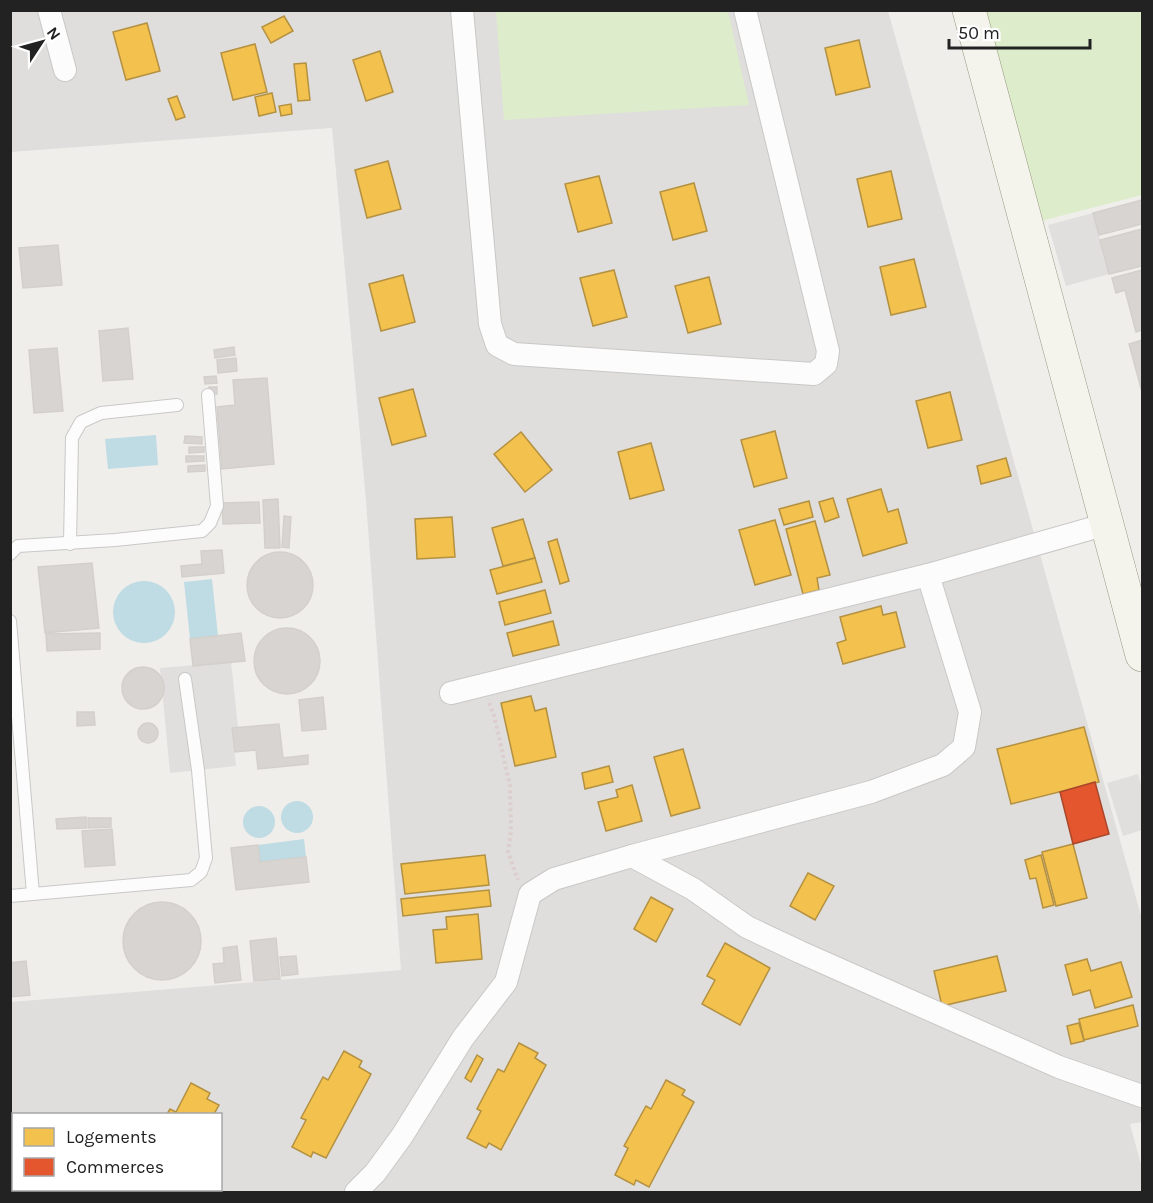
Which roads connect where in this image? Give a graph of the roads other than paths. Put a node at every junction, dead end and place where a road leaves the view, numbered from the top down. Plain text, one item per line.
1 (49, 10) edge
2 (462, 10) edge
3 (745, 10) edge
4 (969, 10) edge
5 (65, 70) dead end
6 (208, 395) dead end
7 (177, 405) dead end
8 (1107, 524) junction
9 (70, 544) junction
10 (10, 554) edge
11 (928, 575) junction
12 (1134, 588) edge
13 (10, 621) edge
14 (1143, 655) edge
15 (185, 679) dead end
16 (451, 693) dead end
17 (632, 856) junction
18 (33, 894) junction
19 (10, 896) edge
20 (1143, 1096) edge
21 (356, 1192) edge

1 - 5 street
2 - 3 street
4 - 8 street
6 - 9 lane
7 - 9 lane
8 - 11 street
8 - 12 street
9 - 10 lane
11 - 16 street
11 - 17 street
12 - 14 street
13 - 18 lane
15 - 18 lane
17 - 20 street
17 - 21 street
18 - 19 lane

